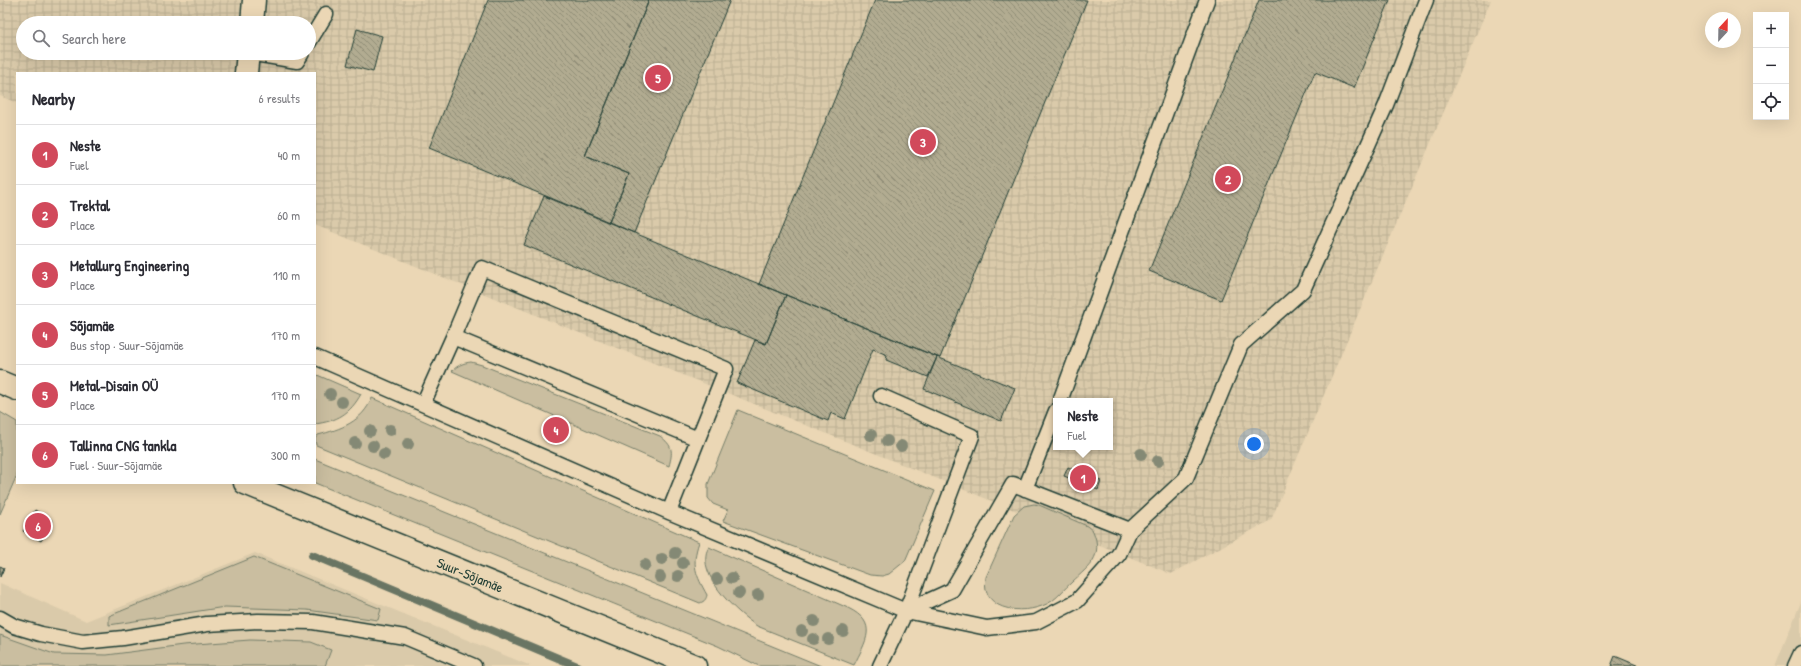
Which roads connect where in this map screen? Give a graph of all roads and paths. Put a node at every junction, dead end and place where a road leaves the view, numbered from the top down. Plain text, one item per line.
1 (254, 0) edge
2 (1207, 0) edge
3 (1426, 0) edge
4 (326, 14) dead end
5 (253, 16) edge
6 (316, 30) edge
7 (247, 60) edge
8 (286, 60) edge
9 (298, 60) edge
10 (246, 72) edge
11 (452, 337) junction
12 (316, 357) edge
13 (0, 382) edge
14 (16, 389) edge
15 (881, 396) dead end
16 (1061, 398) edge
17 (423, 404) junction
18 (1053, 418) edge
19 (698, 439) junction
20 (247, 484) edge
21 (1025, 489) junction
22 (669, 512) junction
23 (1130, 530) junction
24 (906, 612) junction
25 (0, 618) edge
26 (1801, 653) edge
27 (474, 666) edge
28 (695, 666) edge
29 (880, 666) edge
30 (1795, 666) edge

1 - 5 main road
2 - 16 lane
3 - 23 lane
4 - 6 lane
7 - 10 main road
8 - 9 lane
11 - 17 lane
11 - 19 lane
11 - 19 lane
12 - 17 lane
13 - 14 main road
15 - 24 lane
17 - 22 lane
18 - 21 lane
19 - 22 lane
20 - 28 main road, Suur-Sõjamäe
21 - 23 lane
21 - 24 lane
22 - 24 lane
23 - 24 lane
24 - 29 lane
25 - 27 lane
26 - 30 lane

